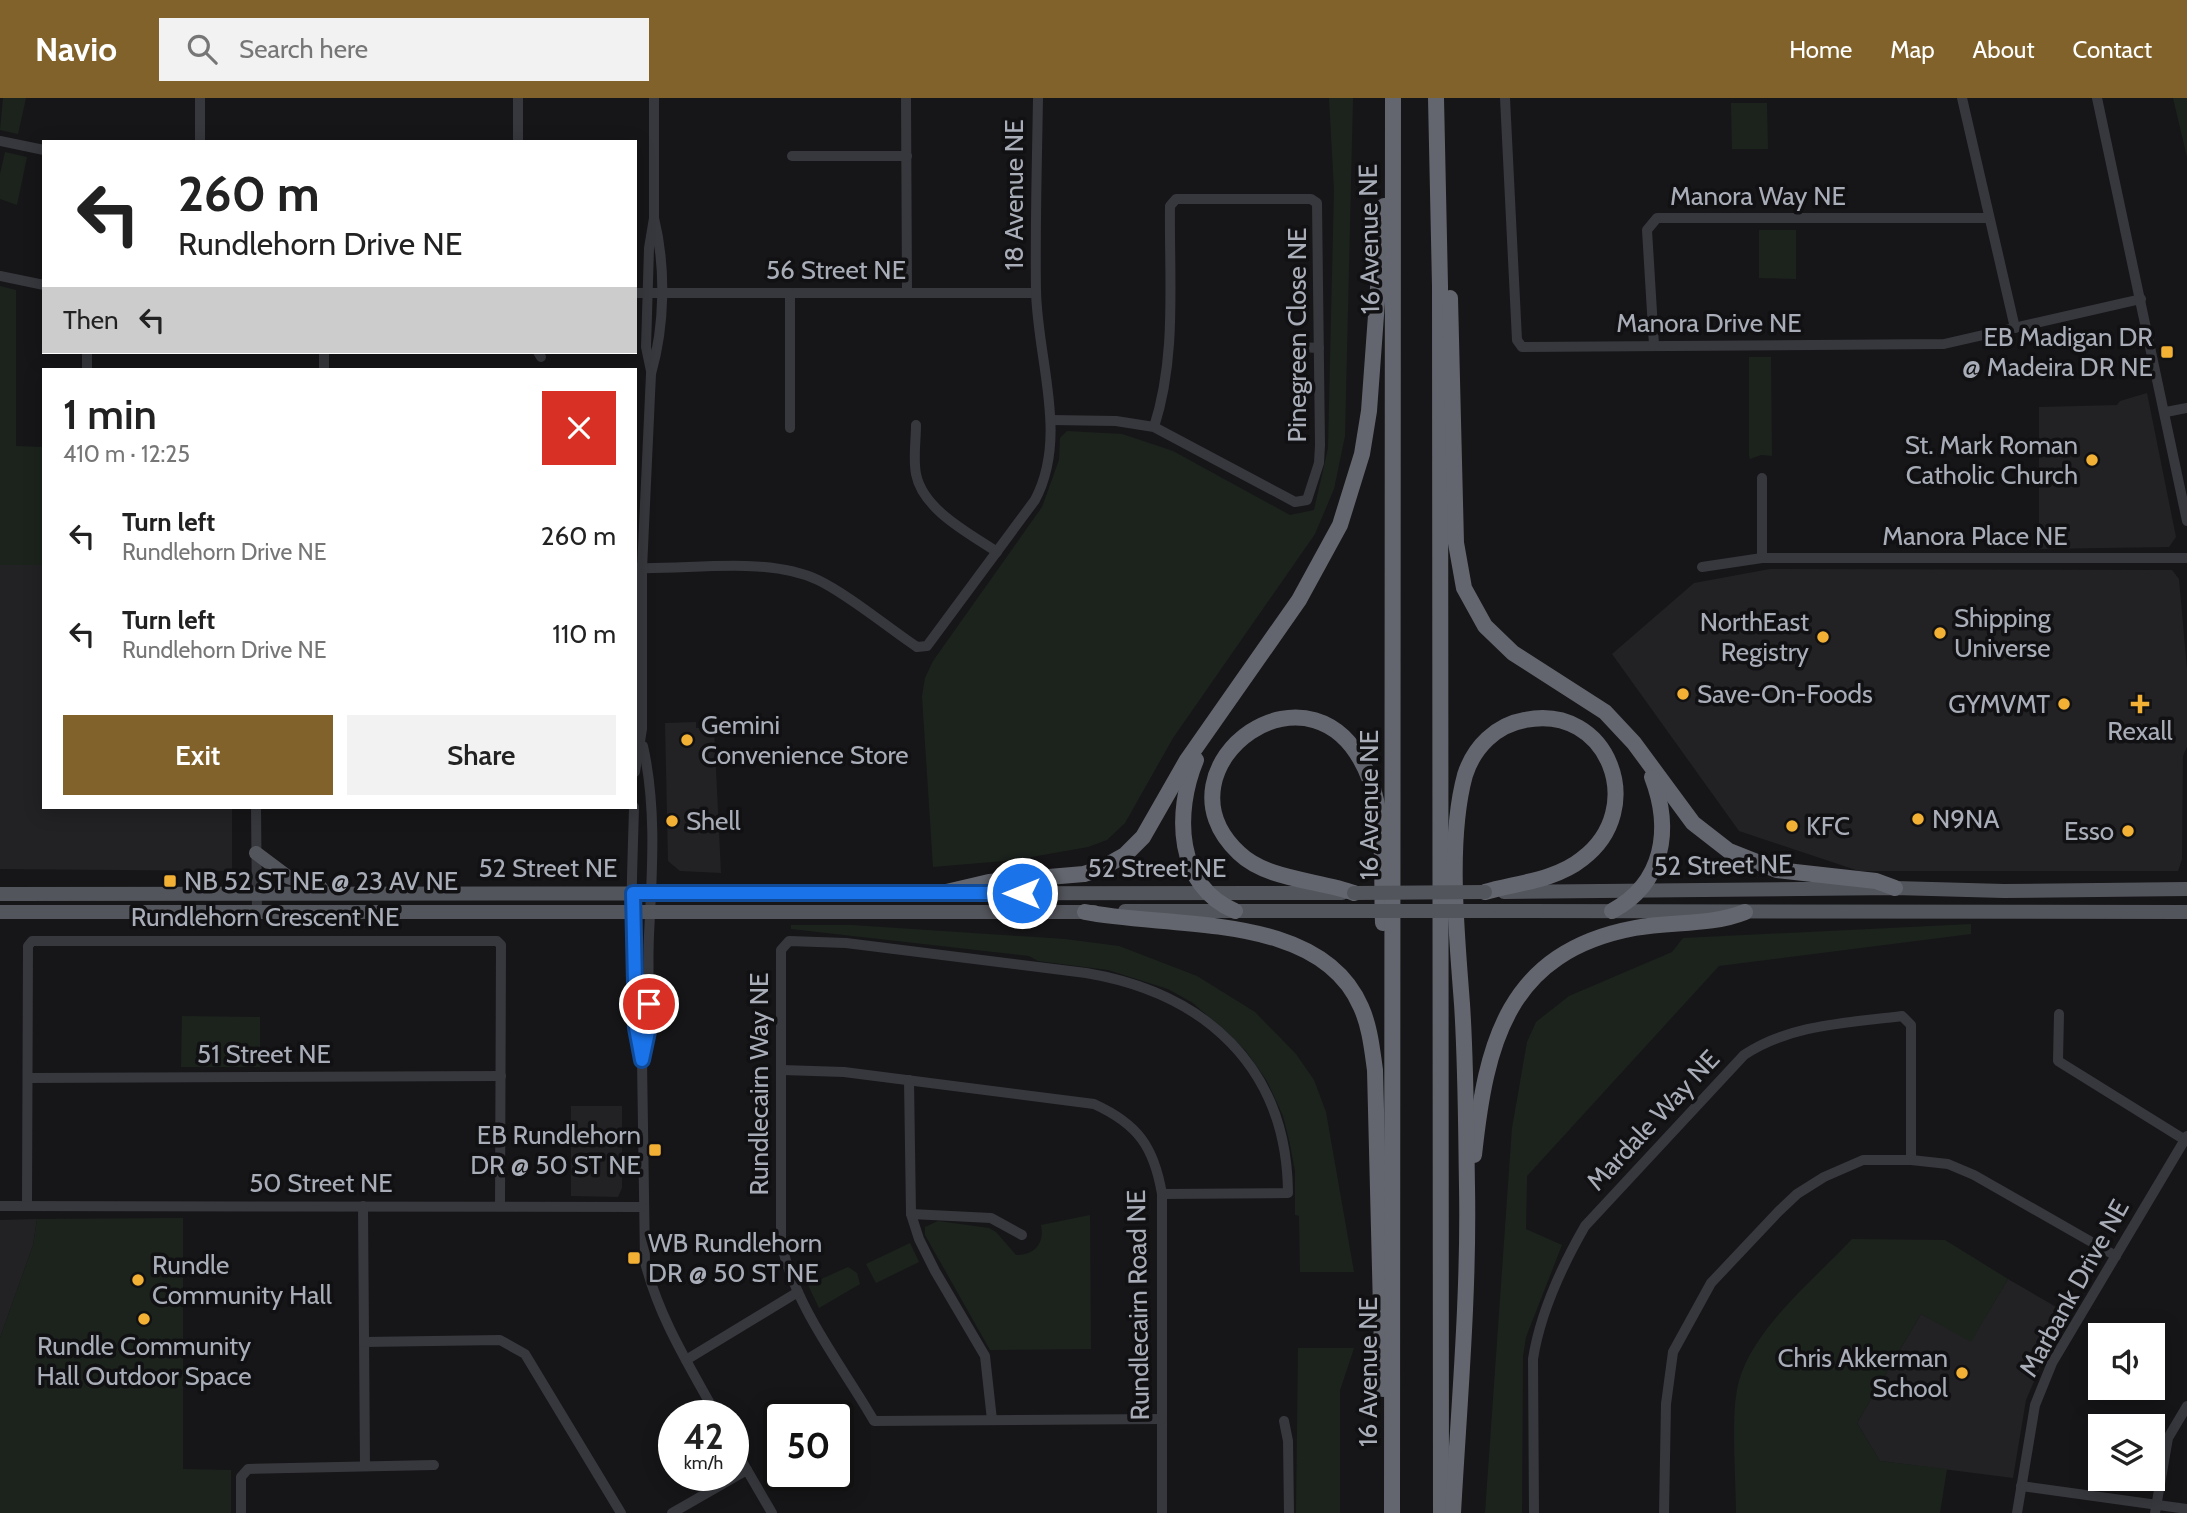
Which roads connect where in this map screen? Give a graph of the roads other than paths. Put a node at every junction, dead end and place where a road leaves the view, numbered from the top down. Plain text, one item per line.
1 (200, 98) edge
2 (518, 98) edge
3 (654, 98) edge
4 (906, 98) edge
5 (1038, 98) edge
6 (1393, 98) edge
7 (1436, 98) edge
8 (1505, 98) edge
9 (1962, 98) edge
10 (2097, 98) edge
11 (200, 140) edge
12 (518, 140) edge
13 (0, 141) edge
14 (42, 150) edge
15 (792, 156) dead end
16 (906, 156) junction
17 (1392, 161) junction
18 (1438, 199) junction
19 (654, 218) junction
20 (1989, 218) junction
21 (0, 276) edge
22 (42, 285) edge
23 (637, 292) edge
24 (907, 292) junction
25 (648, 293) junction
26 (661, 293) junction
27 (790, 293) junction
28 (1036, 293) junction
29 (2141, 299) junction
30 (2015, 328) junction
31 (1654, 345) junction
32 (1300, 347) dead end
33 (1319, 348) junction
34 (651, 374) junction
35 (2187, 408) edge
36 (2166, 412) junction
37 (1051, 420) junction
38 (916, 425) dead end
39 (637, 426) edge
40 (649, 426) junction
41 (1154, 427) junction
42 (790, 428) dead end
43 (1762, 478) dead end
44 (2187, 520) edge
45 (997, 552) junction
46 (1762, 558) junction
47 (2187, 558) edge
48 (1702, 567) dead end
49 (639, 568) edge
50 (1208, 732) junction
51 (642, 740) junction
52 (1643, 755) junction
53 (637, 763) edge
54 (256, 809) edge
55 (634, 809) edge
56 (256, 853) junction
57 (1895, 888) junction
58 (2187, 889) edge
59 (1641, 891) junction
60 (336, 892) junction
61 (1485, 892) junction
62 (257, 893) junction
63 (633, 893) junction
64 (651, 893) junction
65 (942, 893) junction
66 (1208, 893) junction
67 (1354, 893) junction
68 (0, 894) edge
69 (1235, 911) junction
70 (1612, 911) junction
71 (0, 912) edge
72 (257, 912) junction
73 (632, 912) junction
74 (652, 912) junction
75 (1085, 912) junction
76 (1745, 912) junction
77 (2187, 912) edge
78 (2059, 1014) dead end
79 (642, 1060) junction
80 (782, 1070) junction
81 (501, 1076) junction
82 (28, 1078) junction
83 (909, 1080) junction
84 (1392, 1125) junction
85 (2186, 1138) edge
86 (1911, 1160) junction
87 (1467, 1185) junction
88 (1162, 1194) junction
89 (27, 1205) junction
90 (0, 1206) edge
91 (363, 1206) junction
92 (500, 1206) junction
93 (642, 1207) junction
94 (911, 1214) junction
95 (1022, 1235) dead end
96 (2116, 1256) junction
97 (798, 1292) junction
98 (364, 1342) junction
99 (686, 1360) junction
100 (708, 1400) edge
101 (2187, 1406) edge
102 (1162, 1419) junction
103 (992, 1420) junction
104 (1284, 1421) dead end
105 (434, 1465) dead end
106 (365, 1466) junction
107 (749, 1473) edge
108 (2021, 1486) junction
109 (710, 1491) edge
110 (2155, 1509) edge
111 (2187, 1509) edge
112 (240, 1513) edge
113 (621, 1513) edge
114 (672, 1513) edge
115 (772, 1513) edge
116 (1162, 1513) edge
117 (1289, 1513) edge
118 (1391, 1513) edge
119 (1441, 1513) edge
120 (1453, 1513) edge
121 (1534, 1513) edge
122 (1664, 1513) edge
123 (2017, 1513) edge

1 - 11 street
2 - 12 street
3 - 19 street
4 - 16 street
5 - 28 street, 18 Avenue NE
6 - 17 highway, 16 Avenue NE
7 - 18 highway
8 - 31 street, Manora Drive NE
9 - 20 street
10 - 29 street
13 - 14 street
15 - 16 street
16 - 24 street
17 - 50 highway
17 - 84 highway, 16 Avenue NE
18 - 52 highway
18 - 119 highway
19 - 25 street
19 - 26 street
20 - 30 street
20 - 31 street, Manora Way NE
21 - 22 street
23 - 25 street, 56 Street NE
24 - 27 street, 56 Street NE
24 - 28 street, 56 Street NE
25 - 26 street, 56 Street NE
25 - 34 street
26 - 27 street, 56 Street NE
26 - 34 street
27 - 42 street
28 - 37 street, 18 Avenue NE
29 - 30 street, Manora Drive NE
29 - 36 street
30 - 31 street, Manora Drive NE
32 - 33 street
33 - 41 street, Pinegreen Close NE
33 - 41 street, Pinegreen Close NE
34 - 40 street
35 - 36 street
36 - 44 street
37 - 41 street, Pinegreen Close NE
37 - 45 street, 18 Avenue NE
38 - 45 street
39 - 40 street
40 - 49 street
43 - 46 street
45 - 49 street, 18 Avenue NE
46 - 47 street, Manora Place NE
46 - 48 street, Manora Place NE
49 - 51 street
50 - 65 highway
50 - 66 highway
51 - 53 street
51 - 64 street
52 - 57 highway
52 - 59 highway
54 - 56 street
55 - 63 street
56 - 60 main road
56 - 62 street
57 - 58 main road, 52 Street NE
57 - 59 main road, 52 Street NE
59 - 61 main road, 52 Street NE
59 - 70 highway
60 - 62 main road, 52 Street NE
60 - 63 main road, 52 Street NE
61 - 67 main road, 52 Street NE, bridge
61 - 87 highway
62 - 68 main road, 52 Street NE
62 - 72 street
63 - 64 main road, 52 Street NE
63 - 73 street
64 - 65 main road, 52 Street NE
64 - 74 street
65 - 66 main road, 52 Street NE
66 - 67 main road, 52 Street NE
66 - 69 highway
67 - 84 highway
69 - 70 main road, 52 Street NE, bridge
69 - 75 main road, 52 Street NE
70 - 76 main road, 52 Street NE
71 - 72 main road, 52 Street NE
72 - 73 main road, 52 Street NE
73 - 74 main road, 52 Street NE
73 - 79 street
74 - 75 main road, 52 Street NE
74 - 79 street
75 - 118 highway
76 - 77 main road, 52 Street NE
76 - 87 highway
78 - 85 street
79 - 93 street
80 - 83 street, Rundlecairn Road NE
80 - 88 street, Rundlecairn Way NE
80 - 97 street, Rundlecairn Way NE
81 - 82 street, 51 Street NE
81 - 82 street, Rundlehorn Crescent NE
81 - 92 street, Rundlehorn Crescent NE
82 - 89 street, Rundlehorn Crescent NE
83 - 88 street, Rundlecairn Road NE
83 - 94 street
84 - 118 highway, 16 Avenue NE
85 - 96 street, Marbank Drive NE
86 - 96 street
86 - 121 street, Mardale Way NE
86 - 122 street
87 - 120 highway
88 - 102 street, Rundlecairn Road NE
89 - 90 street, 50 Street NE
89 - 91 street, 50 Street NE
91 - 92 street, 50 Street NE
91 - 98 street
92 - 93 street, 50 Street NE
93 - 99 street
94 - 95 street
94 - 103 street
96 - 108 street, Marbank Drive NE
97 - 99 street
97 - 103 street, Rundlecairn Way NE
98 - 106 street
98 - 113 street
99 - 100 street
101 - 110 street
102 - 103 street, Rundlecairn Way NE
102 - 116 street, Rundlecairn Road NE
104 - 117 street
105 - 106 street
106 - 112 street
107 - 115 street
108 - 110 street
108 - 123 street, Marbank Drive NE
109 - 114 street
110 - 111 street

